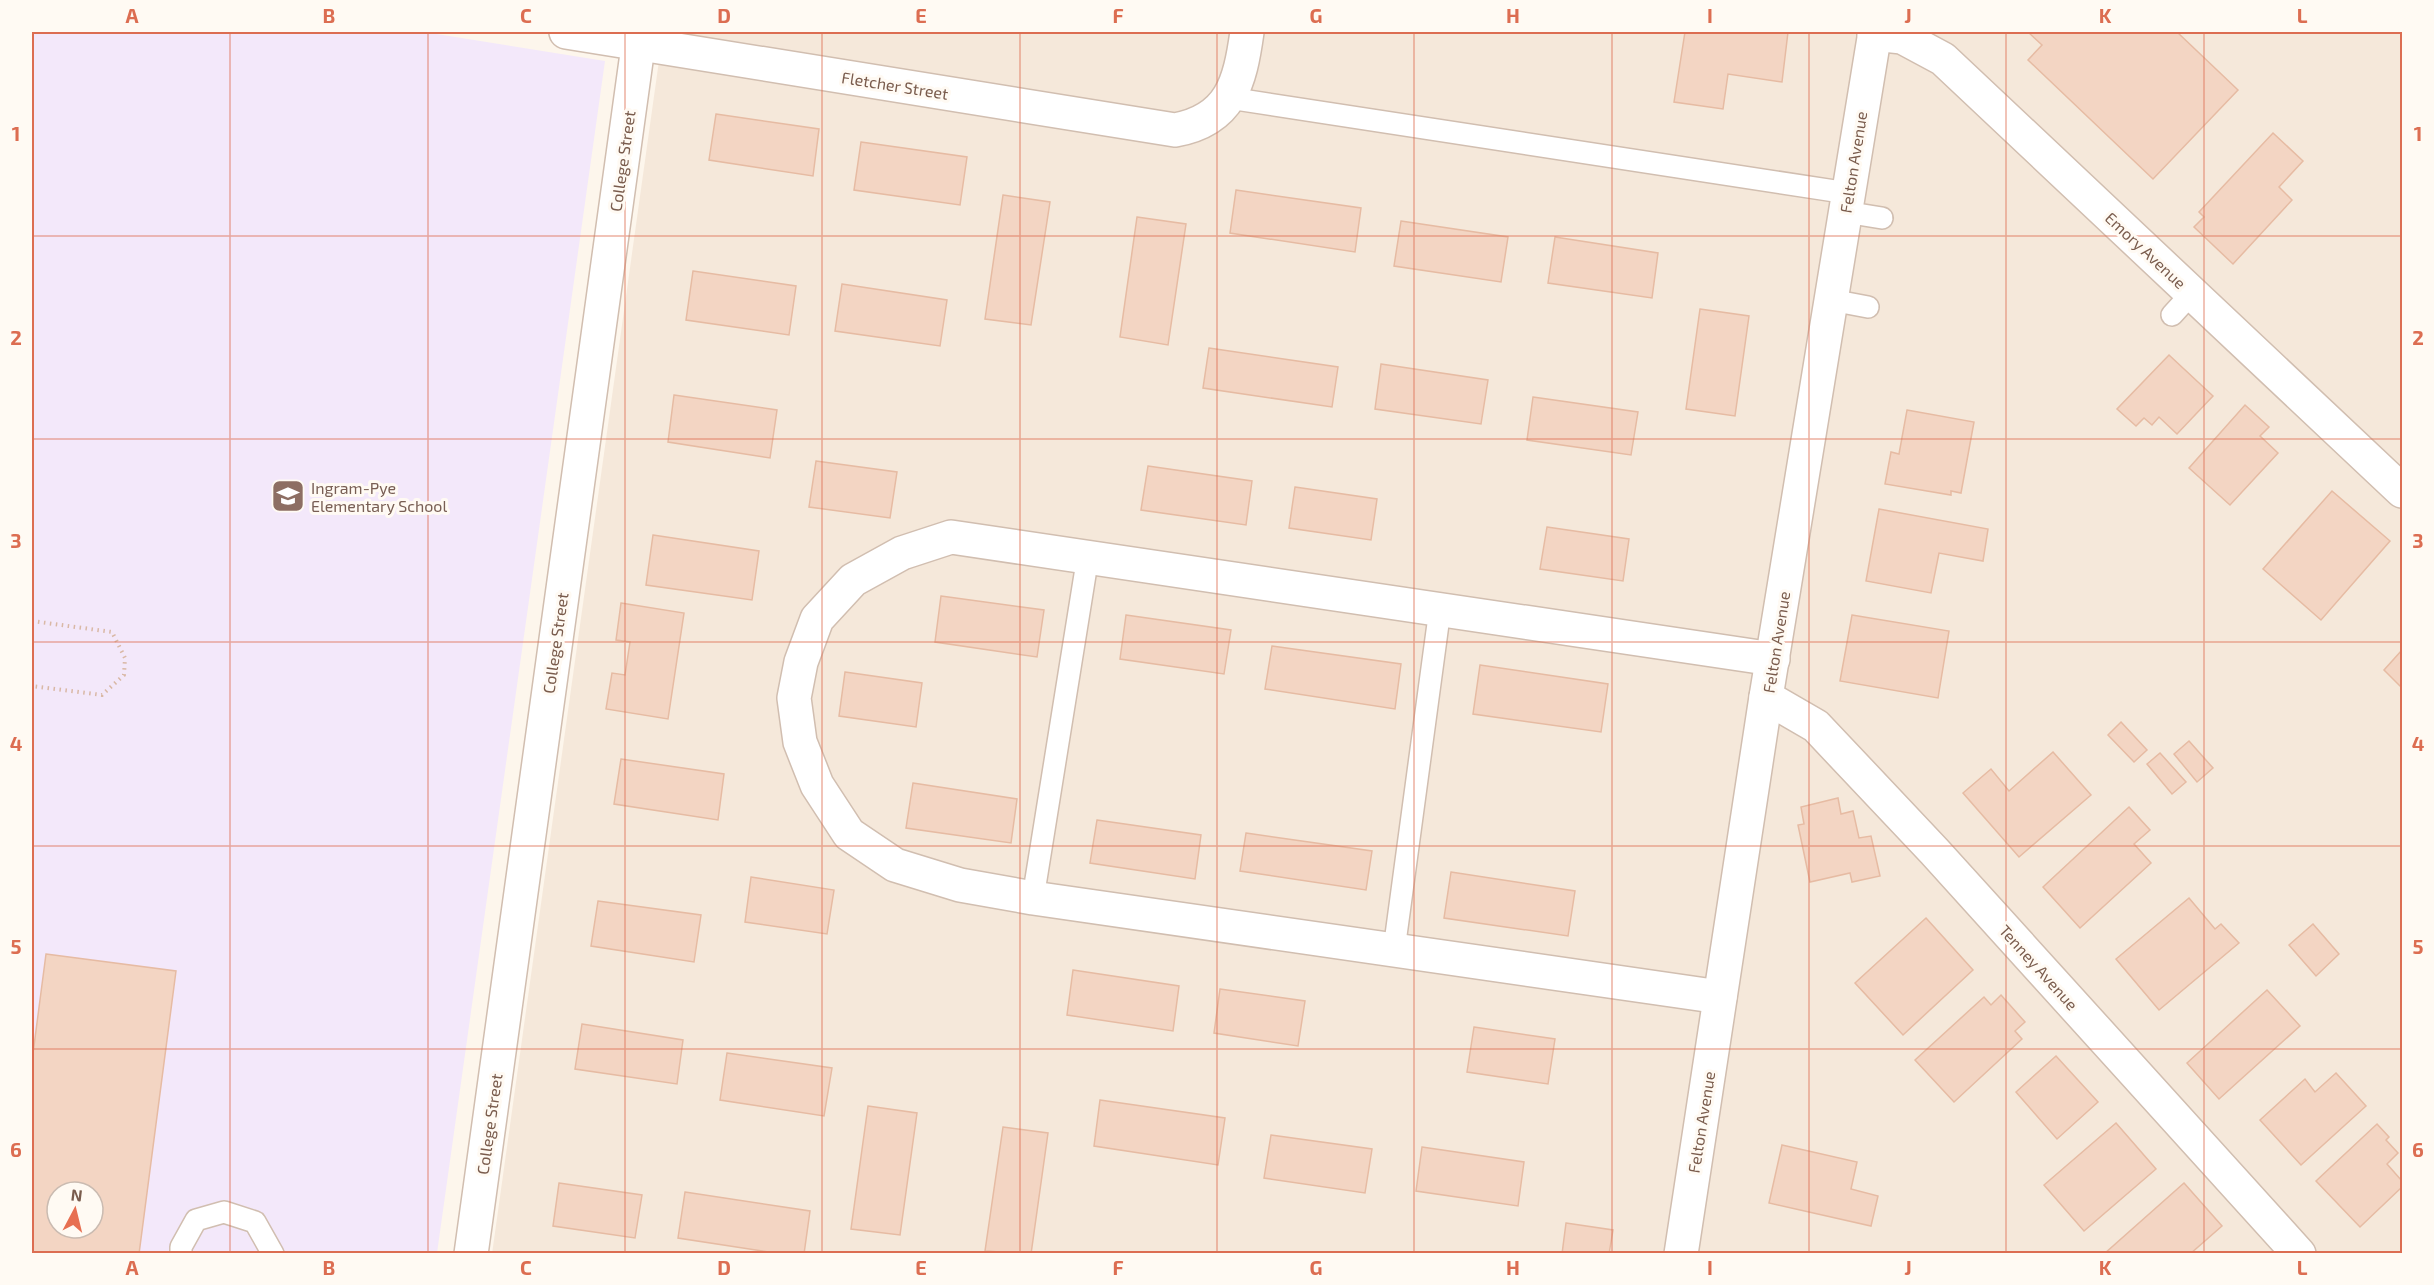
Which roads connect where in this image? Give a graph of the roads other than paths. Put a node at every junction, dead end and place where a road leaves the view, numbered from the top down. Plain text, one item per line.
1 (566, 32) edge
2 (1247, 32) edge
3 (1875, 33) edge
4 (639, 38) edge
5 (1225, 105) junction
6 (1847, 202) junction
7 (1882, 218) dead end
8 (1831, 300) junction
9 (1868, 307) dead end
10 (2403, 491) edge
11 (1088, 556) junction
12 (1440, 609) junction
13 (1773, 659) junction
14 (1767, 697) junction
15 (1033, 898) junction
16 (1394, 950) junction
17 (1720, 997) junction
18 (182, 1254) edge
19 (273, 1254) edge
20 (471, 1254) edge
21 (1681, 1254) edge
22 (2299, 1254) edge

1 - 4 street, Fletcher Street
2 - 5 street
3 - 6 street, Felton Avenue
3 - 10 street, Emory Avenue
4 - 5 street, Fletcher Street
4 - 20 street, College Street
5 - 6 lane
6 - 7 lane
6 - 8 street, Felton Avenue
8 - 9 lane
8 - 13 street, Felton Avenue
11 - 12 street
11 - 15 lane
11 - 15 street
12 - 13 street
12 - 16 lane
13 - 14 street, Felton Avenue
14 - 17 street, Felton Avenue
14 - 22 street, Tenney Avenue
15 - 16 street
16 - 17 street
17 - 21 street, Felton Avenue
18 - 19 lane

